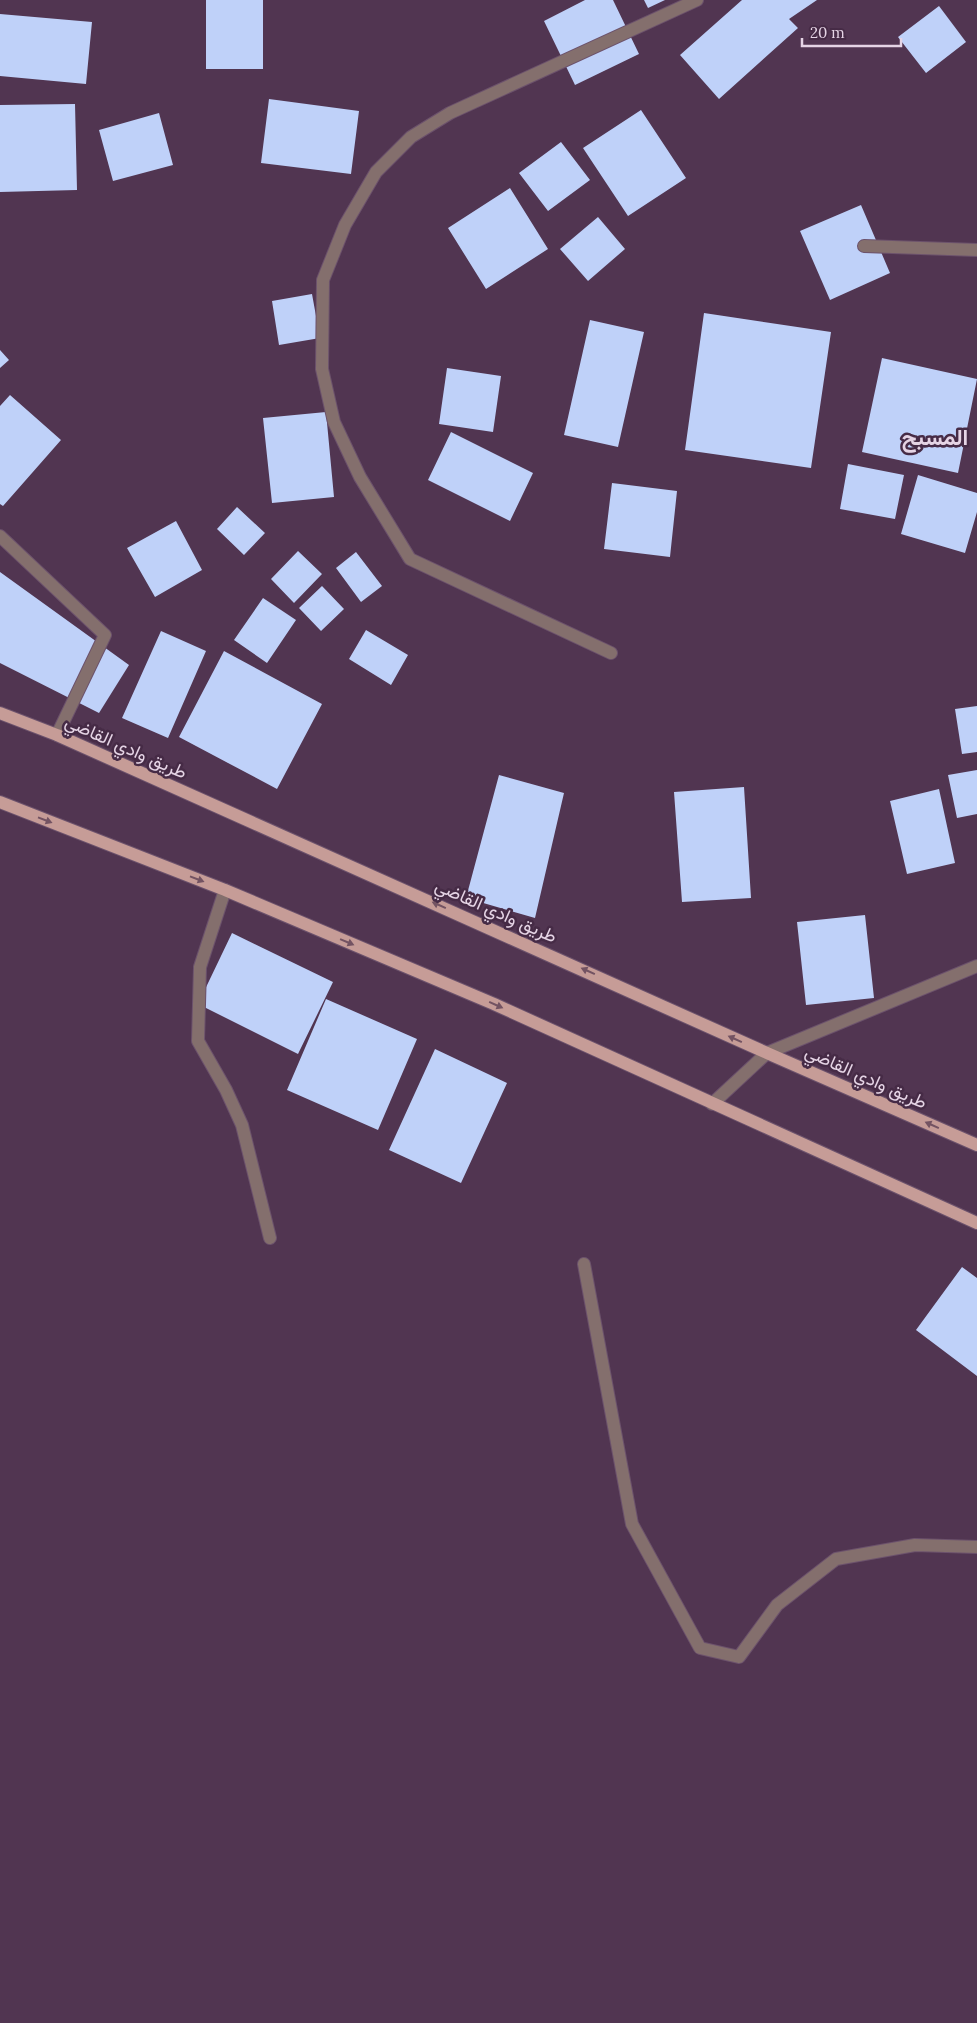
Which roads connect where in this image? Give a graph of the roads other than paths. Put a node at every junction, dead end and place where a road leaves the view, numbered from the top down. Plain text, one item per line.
1 (697, 0) edge
2 (864, 246) dead end
3 (977, 250) edge
4 (0, 536) edge
5 (610, 653) dead end
6 (0, 713) edge
7 (57, 735) junction
8 (0, 802) edge
9 (225, 890) junction
10 (977, 966) edge
11 (768, 1053) junction
12 (712, 1104) junction
13 (977, 1145) edge
14 (977, 1223) edge
15 (270, 1238) dead end
16 (584, 1264) dead end
17 (977, 1547) edge

1 - 5 street
2 - 3 street
4 - 7 street
6 - 7 main road, طريق وادي القاضي
11 -> 7 main road, طريق وادي القاضي
8 -> 9 main road
9 -> 12 main road
9 - 15 street
10 - 11 street
11 - 12 street
13 -> 11 main road, طريق وادي القاضي
12 - 14 main road
16 - 17 street

